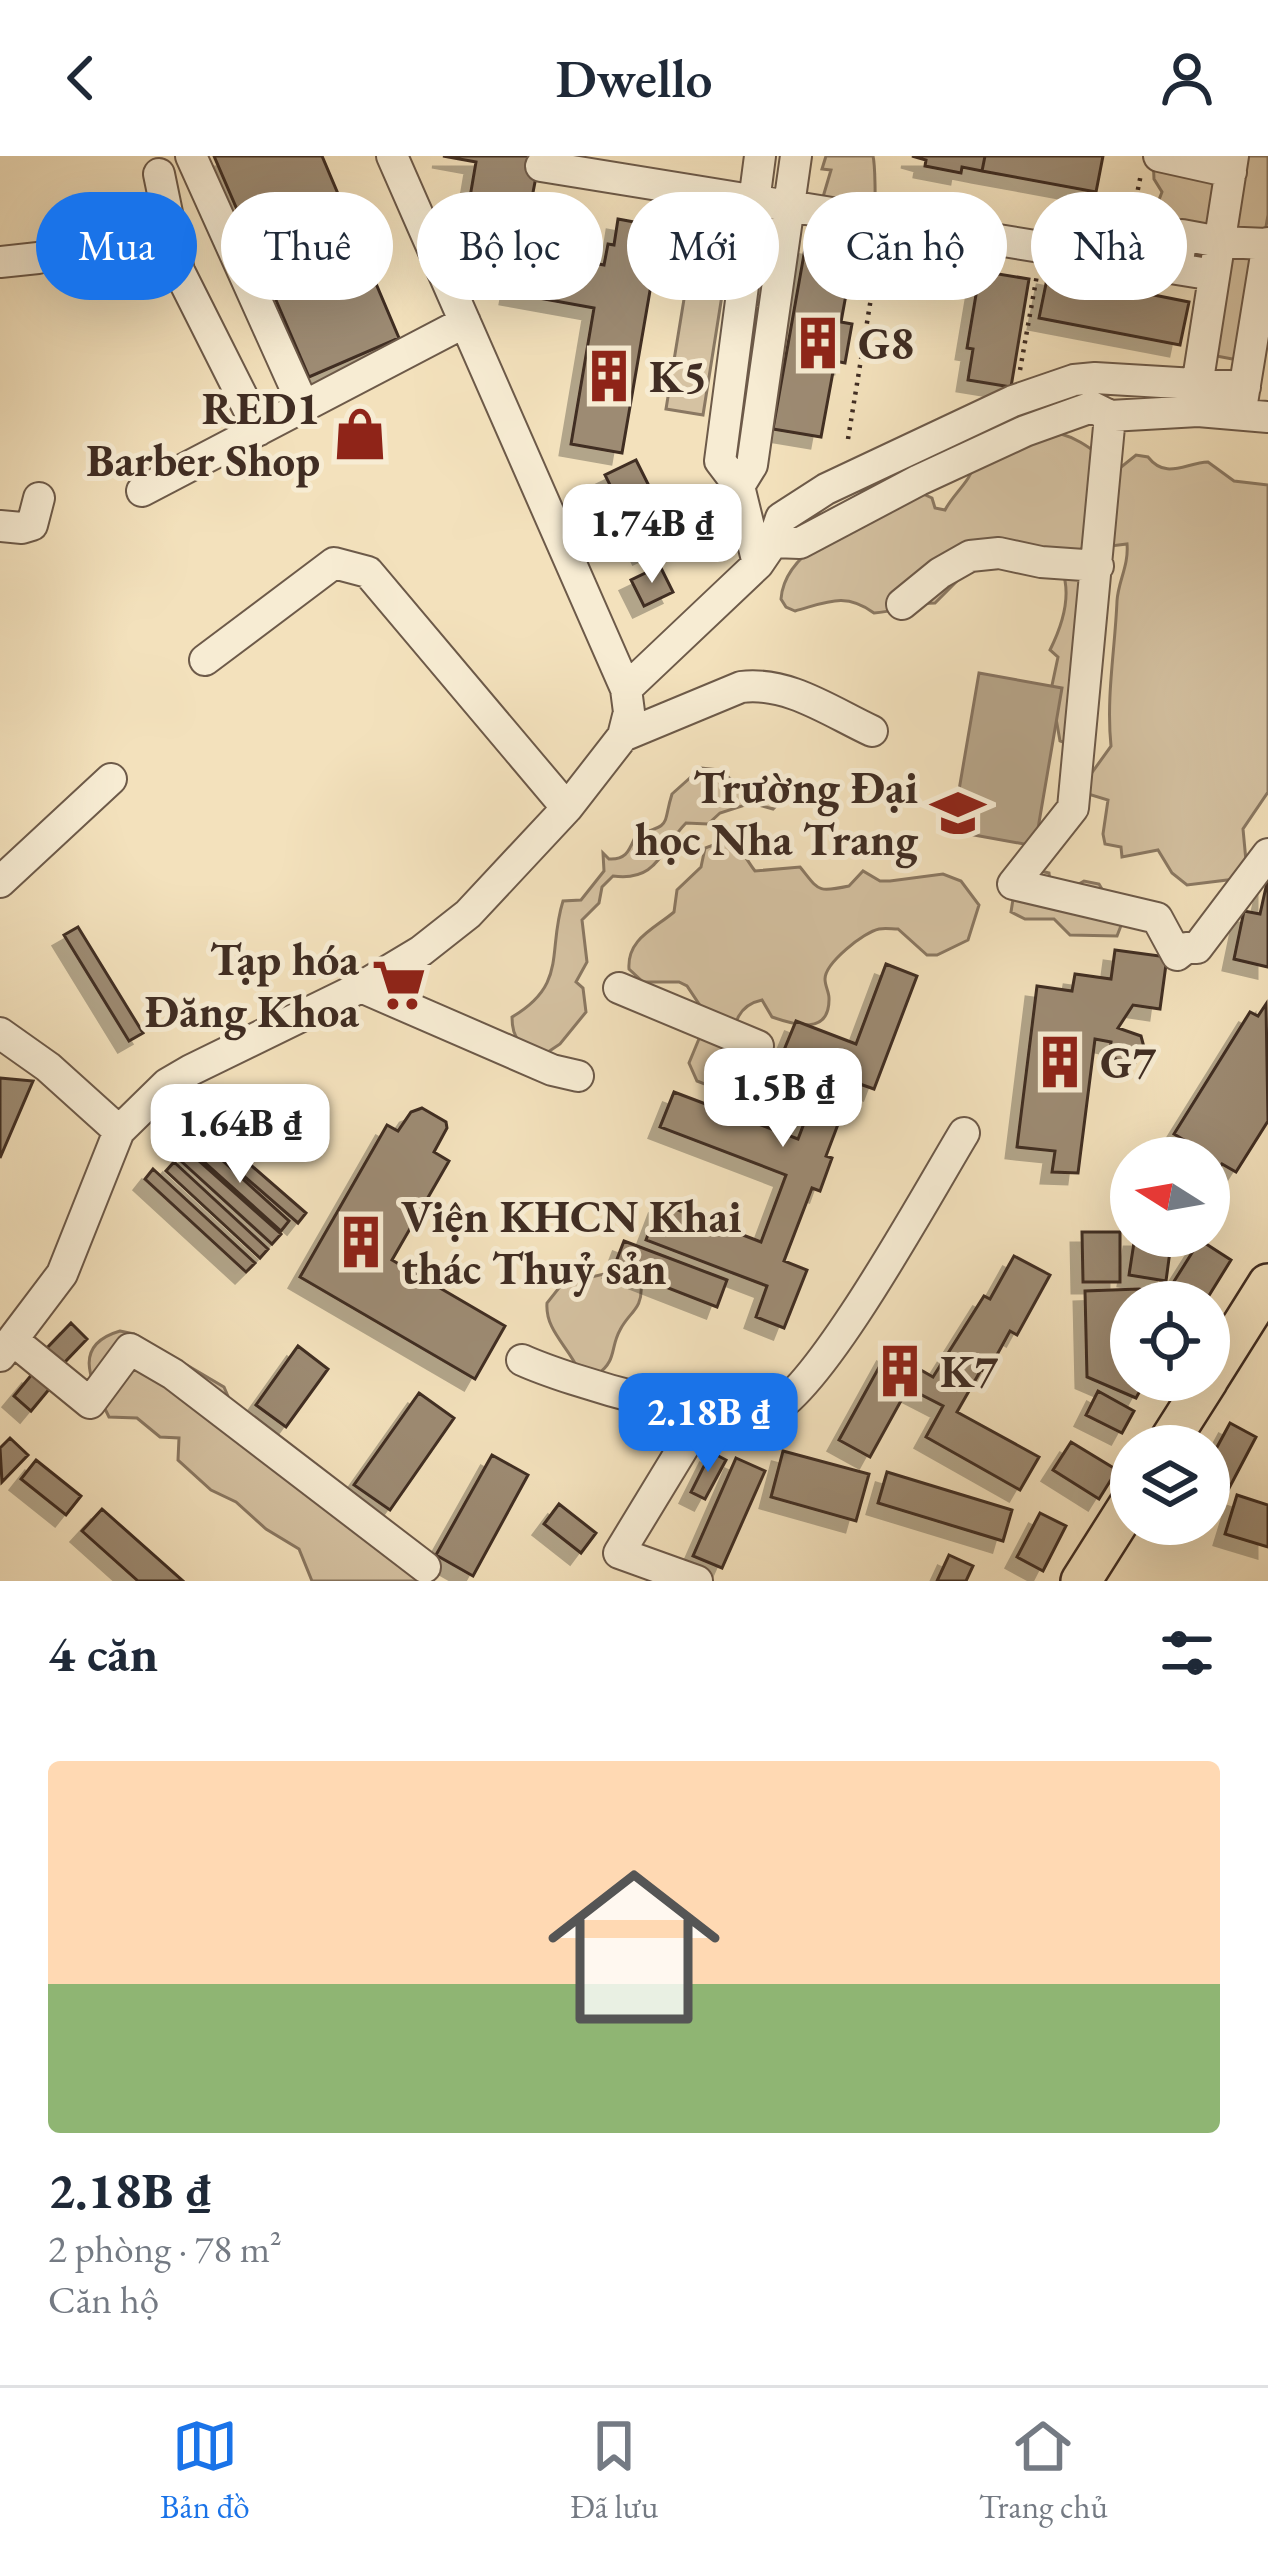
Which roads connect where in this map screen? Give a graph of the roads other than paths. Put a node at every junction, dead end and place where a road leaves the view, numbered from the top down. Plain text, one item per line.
1 (191, 156) edge
2 (392, 156) edge
3 (760, 156) edge
4 (796, 156) edge
5 (1159, 156) edge
6 (1232, 164) edge
7 (541, 166) dead end
8 (159, 174) dead end
9 (694, 192) edge
10 (755, 192) edge
11 (779, 206) edge
12 (788, 208) junction
13 (1187, 236) edge
14 (1220, 242) junction
15 (1268, 244) edge
16 (1031, 246) edge
17 (36, 258) edge
18 (0, 262) edge
19 (1187, 270) edge
20 (1214, 275) junction
21 (741, 300) edge
22 (465, 322) junction
23 (1197, 386) junction
24 (1016, 390) junction
25 (1099, 400) junction
26 (1251, 405) edge
27 (304, 407) junction
28 (259, 430) junction
29 (1025, 431) junction
30 (739, 486) junction
31 (142, 491) dead end
32 (38, 497) dead end
33 (0, 526) edge
34 (766, 553) junction
35 (1097, 566) junction
36 (902, 604) dead end
37 (205, 660) dead end
38 (626, 688) junction
39 (872, 731) dead end
40 (623, 736) junction
41 (111, 779) dead end
42 (567, 808) junction
43 (1268, 854) edge
44 (0, 882) edge
45 (361, 987) junction
46 (619, 988) dead end
47 (0, 1033) edge
48 (758, 1046) dead end
49 (578, 1076) dead end
50 (119, 1131) junction
51 (964, 1133) dead end
52 (1268, 1284) edge
53 (1230, 1344) edge
54 (7, 1348) edge
55 (522, 1360) dead end
56 (689, 1438) dead end
57 (1110, 1535) edge
58 (425, 1567) dead end
59 (612, 1567) edge
60 (697, 1581) edge
61 (1081, 1581) edge

1 - 27 street
2 - 22 street
3 - 10 street
4 - 12 street
5 - 6 street
6 - 14 street
7 - 9 street
8 - 28 street
11 - 12 street
12 - 16 street
12 - 30 street
13 - 14 street
14 - 15 street
14 - 20 street
15 - 26 street
17 - 18 street
19 - 20 street
20 - 23 street
21 - 30 street
22 - 27 street
22 - 38 street
23 - 25 street
23 - 26 street
24 - 25 street
24 - 29 street
24 - 34 street
25 - 26 street
25 - 29 street
25 - 35 street
27 - 28 street
28 - 31 street
29 - 34 street
30 - 34 street
32 - 33 street
34 - 38 street
35 - 36 street
35 - 43 street
37 - 42 street
38 - 40 street
39 - 40 street
40 - 42 street
41 - 44 street
42 - 45 street
45 - 49 street
45 - 50 street
46 - 48 street
47 - 50 street
50 - 54 street
51 - 55 street
52 - 53 main road
54 - 58 street
56 - 59 street
57 - 61 main road
59 - 60 street

